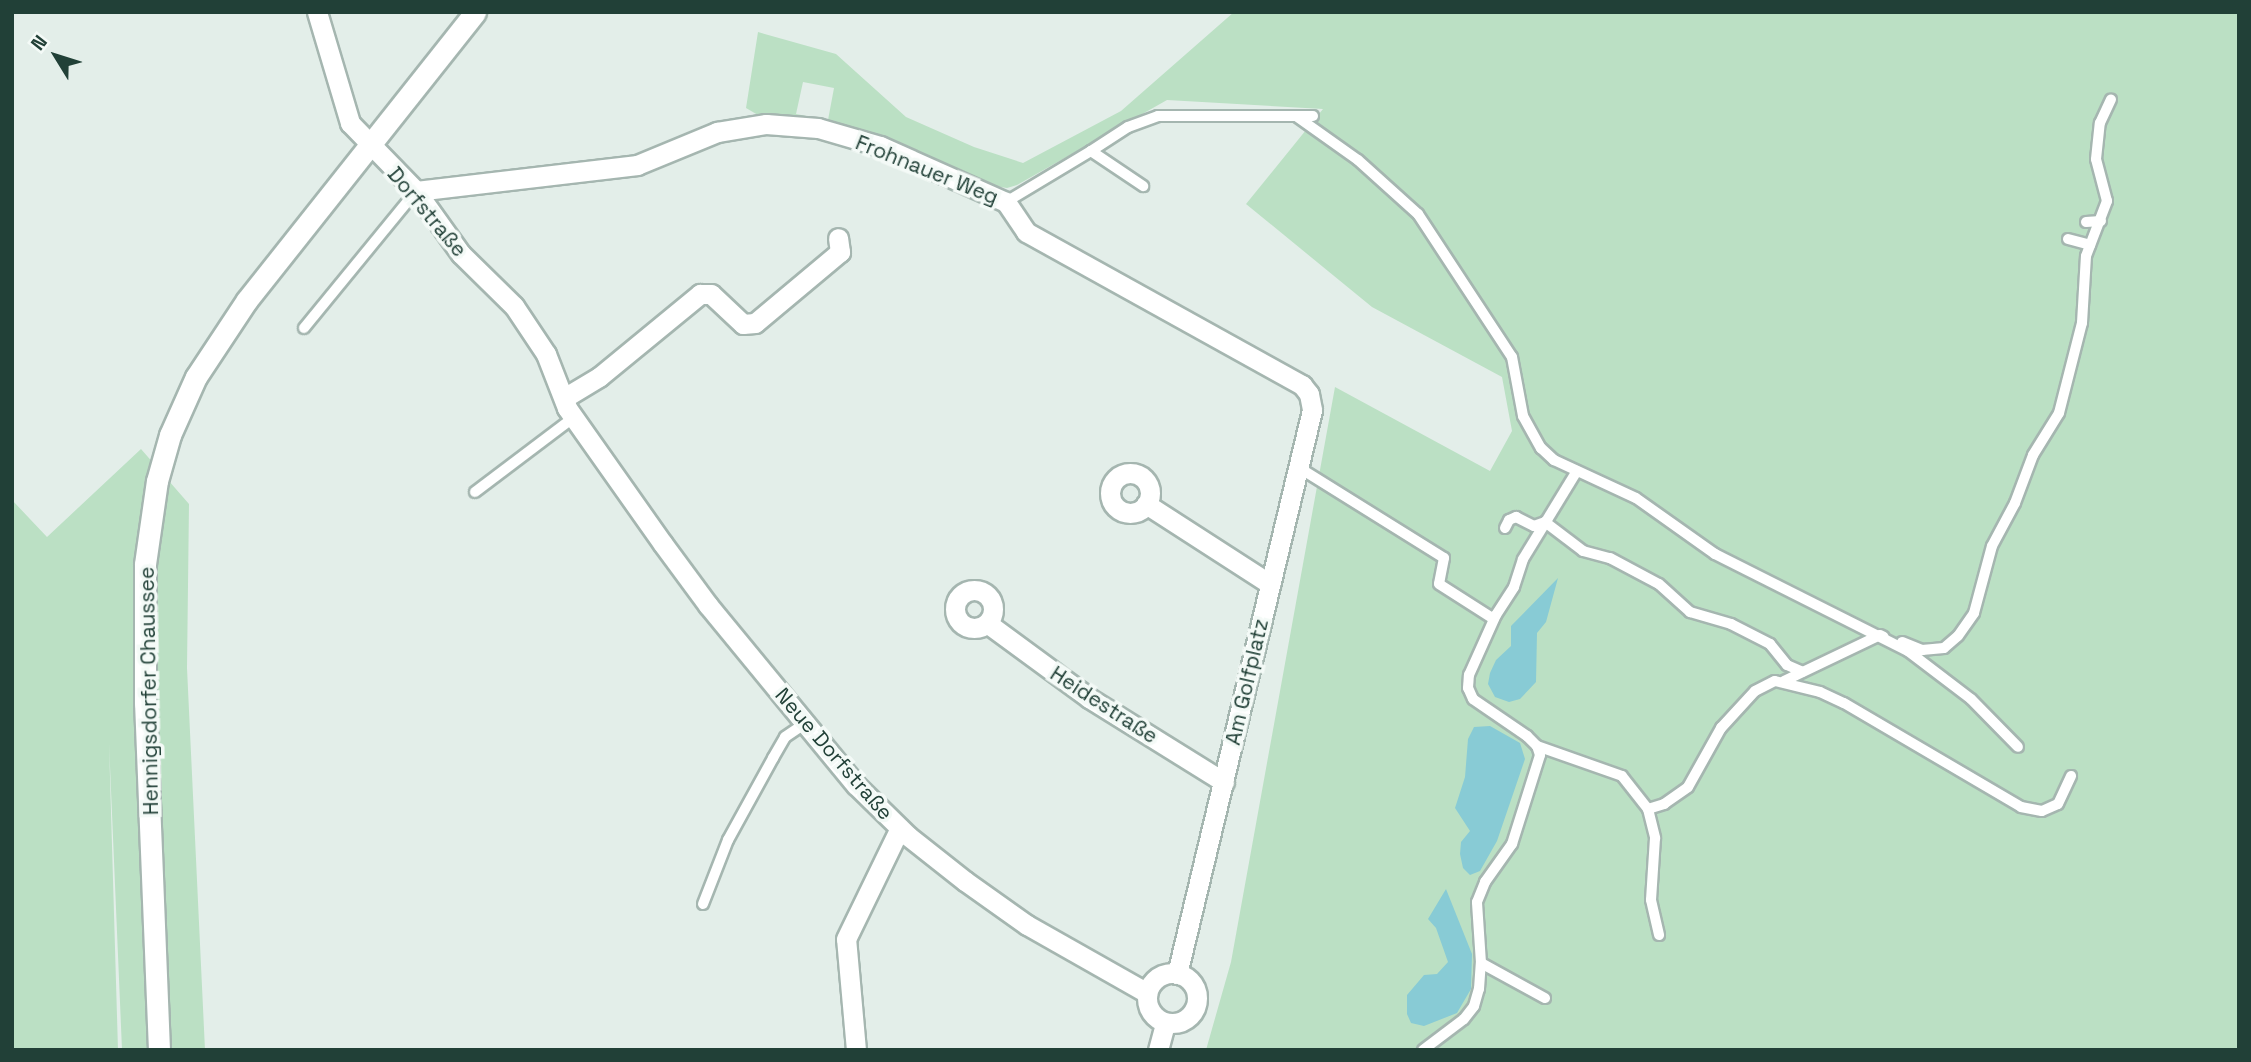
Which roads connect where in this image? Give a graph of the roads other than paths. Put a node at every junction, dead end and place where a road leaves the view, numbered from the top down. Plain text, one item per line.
1 (317, 12) edge
2 (475, 12) edge
3 (2111, 99) dead end
4 (1296, 116) junction
5 (1313, 117) dead end
6 (371, 147) junction
7 (1091, 151) junction
8 (1143, 186) dead end
9 (416, 191) junction
10 (1006, 202) junction
11 (2101, 221) junction
12 (2085, 222) dead end
13 (838, 238) dead end
14 (2068, 239) dead end
15 (2090, 245) junction
16 (304, 328) dead end
17 (1306, 390) joint
18 (564, 398) junction
19 (574, 417) junction
20 (1298, 467) junction
21 (1577, 471) junction
22 (475, 492) dead end
23 (1146, 504) dead end
24 (1545, 522) junction
25 (1505, 528) dead end
26 (663, 544) joint
27 (1270, 584) junction
28 (1494, 619) junction
29 (987, 624) dead end
30 (1880, 635) junction
31 (1804, 672) junction
32 (1783, 681) junction
33 (806, 723) junction
34 (1537, 746) junction
35 (2018, 747) dead end
36 (2071, 776) dead end
37 (1224, 782) junction
38 (1648, 809) junction
39 (900, 828) junction
40 (703, 904) dead end
41 (1659, 935) dead end
42 (1480, 963) junction
43 (1177, 974) junction
44 (1147, 993) junction
45 (1545, 998) dead end
46 (1166, 1023) junction
47 (159, 1050) edge
48 (856, 1050) edge
49 (1158, 1050) edge
50 (1423, 1050) edge

1 - 6 street, Dorfstraße
2 - 6 main road, Hennigsdorfer Chaussee
3 - 11 lane
4 - 5 lane
4 - 7 lane
4 - 21 lane
6 - 9 street, Dorfstraße
6 - 47 main road, Hennigsdorfer Chaussee
7 - 8 lane
7 - 10 lane
9 - 10 street, Frohnauer Weg
9 - 16 lane
9 - 18 street, Dorfstraße
10 - 17 street, Frohnauer Weg
11 - 12 lane
11 - 15 lane
13 - 18 street
14 - 15 lane
15 - 30 lane
17 - 20 street, Am Golfplatz
18 - 19 street, Dorfstraße
19 - 22 lane
19 - 26 street, Dorfstraße
20 - 27 street, Am Golfplatz
20 - 28 lane
21 - 24 lane
21 - 30 lane
23 - 27 street
24 - 25 lane
24 - 28 lane
24 - 31 lane
26 - 33 street, Neue Dorfstraße
27 - 37 street, Am Golfplatz
28 - 34 lane
29 - 37 street, Heidestraße
30 - 31 lane
30 - 35 lane
31 - 32 lane
32 - 36 lane
32 - 38 lane
33 - 39 street, Neue Dorfstraße
33 - 40 lane
34 - 38 lane
34 - 42 lane
37 - 43 street, Am Golfplatz
38 - 41 lane
39 - 44 street, Neue Dorfstraße
39 - 48 street
42 - 45 lane
42 - 50 lane
43 - 44 street
43 - 46 street
44 - 46 street
46 - 49 street

